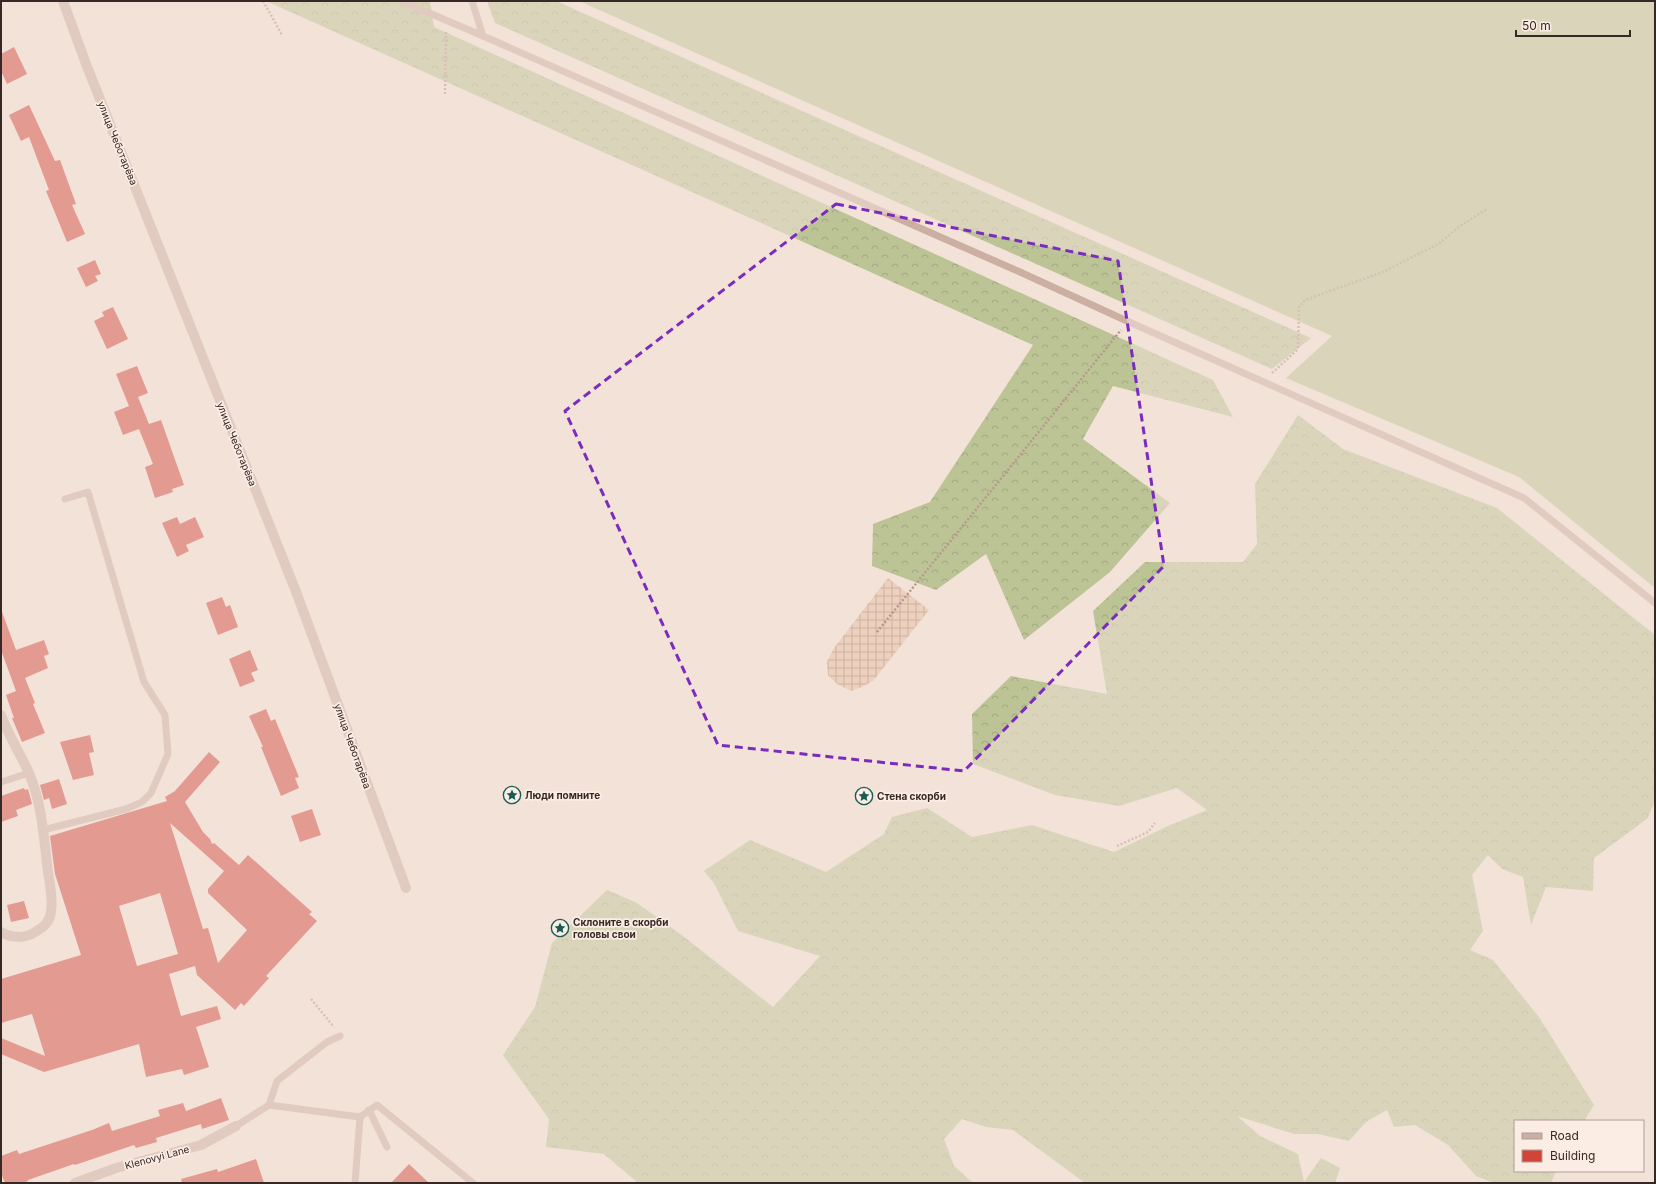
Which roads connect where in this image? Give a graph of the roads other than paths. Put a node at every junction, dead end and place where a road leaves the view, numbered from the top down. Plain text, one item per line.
1 (63, 1) edge
2 (401, 1) edge
3 (472, 1) edge
4 (483, 36) junction
5 (65, 498) dead end
6 (1655, 603) edge
7 (1, 715) edge
8 (28, 773) junction
9 (1, 782) edge
10 (43, 830) junction
11 (406, 888) dead end
12 (1, 932) edge
13 (340, 1036) road end
14 (269, 1105) junction
15 (369, 1110) junction
16 (360, 1117) junction
17 (236, 1126) joint
18 (387, 1146) dead end
19 (75, 1183) edge
20 (355, 1183) edge
21 (473, 1183) edge

1 - 11 street, улица Чеботарёва
2 - 4 lane
3 - 4 lane
4 - 6 lane
5 - 10 lane
7 - 8 street
8 - 9 lane
8 - 10 street
10 - 12 street
13 - 14 lane
14 - 16 lane
14 - 17 lane
15 - 16 lane
15 - 18 lane
15 - 21 lane
16 - 20 lane
17 - 19 street, Klenovyi Lane

